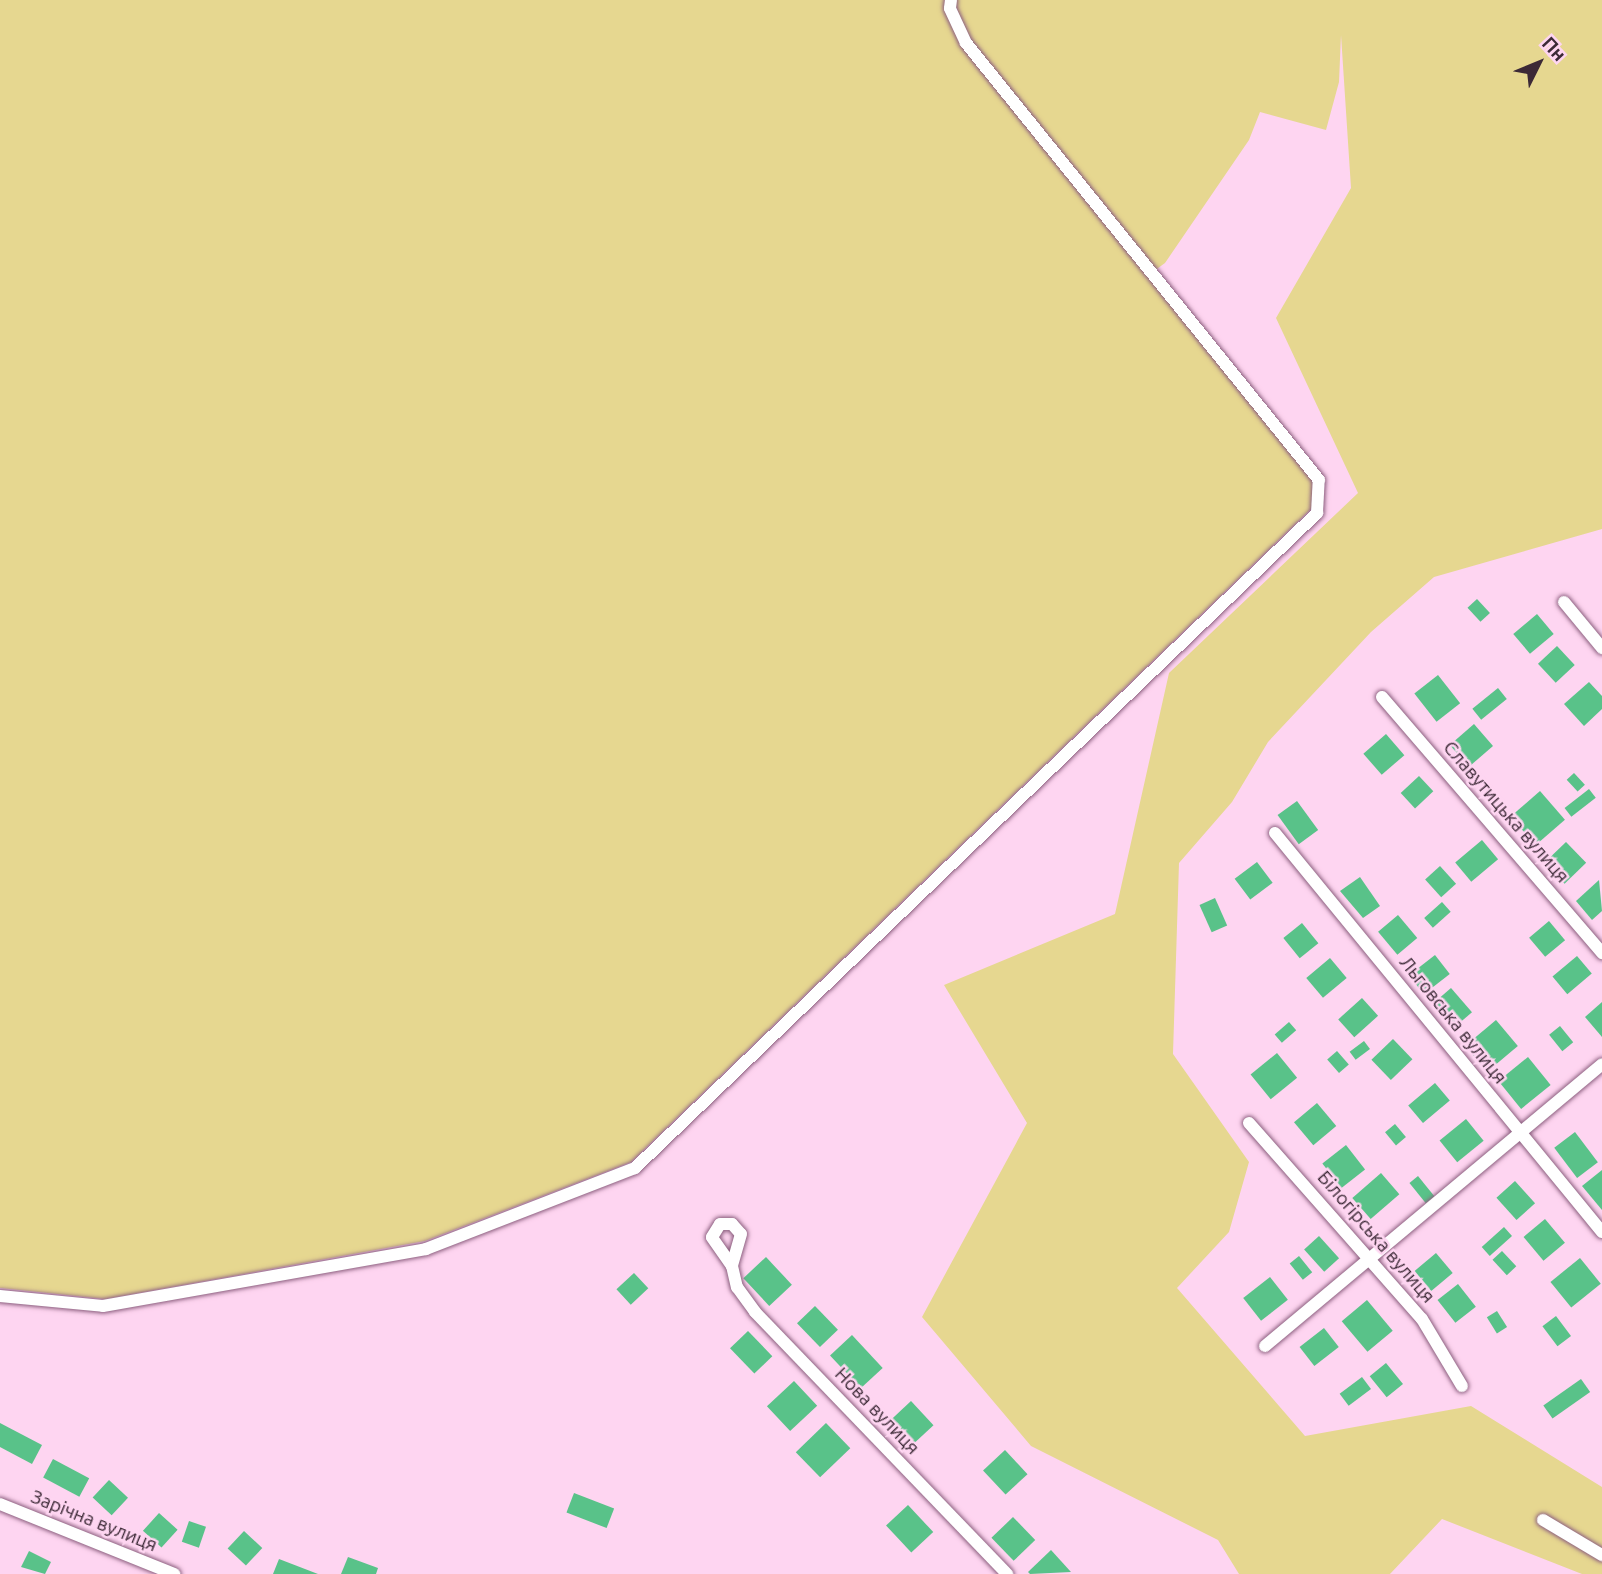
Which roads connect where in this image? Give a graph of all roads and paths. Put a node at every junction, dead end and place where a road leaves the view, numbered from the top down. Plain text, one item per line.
1 (951, 0) edge
2 (1564, 602) dead end
3 (1602, 648) edge
4 (1382, 697) dead end
5 (1275, 833) dead end
6 (1602, 953) edge
7 (1602, 1064) edge
8 (1249, 1123) dead end
9 (1519, 1131) junction
10 (1602, 1232) edge
11 (1370, 1257) junction
12 (732, 1266) dead end
13 (0, 1296) edge
14 (1265, 1346) dead end
15 (1462, 1386) dead end
16 (0, 1504) edge
17 (1543, 1520) dead end
18 (1602, 1555) edge
19 (174, 1574) edge
20 (1007, 1574) edge

1 - 13 street
2 - 3 street
4 - 6 street, Славутицька вулиця
5 - 9 street, Льговська вулиця
7 - 9 street
8 - 11 street, Білогірська вулиця
9 - 10 street, Льговська вулиця
9 - 11 street
11 - 14 street
11 - 15 street, Білогірська вулиця
12 - 20 street, Нова вулиця
16 - 19 street, Зарічна вулиця
17 - 18 street

